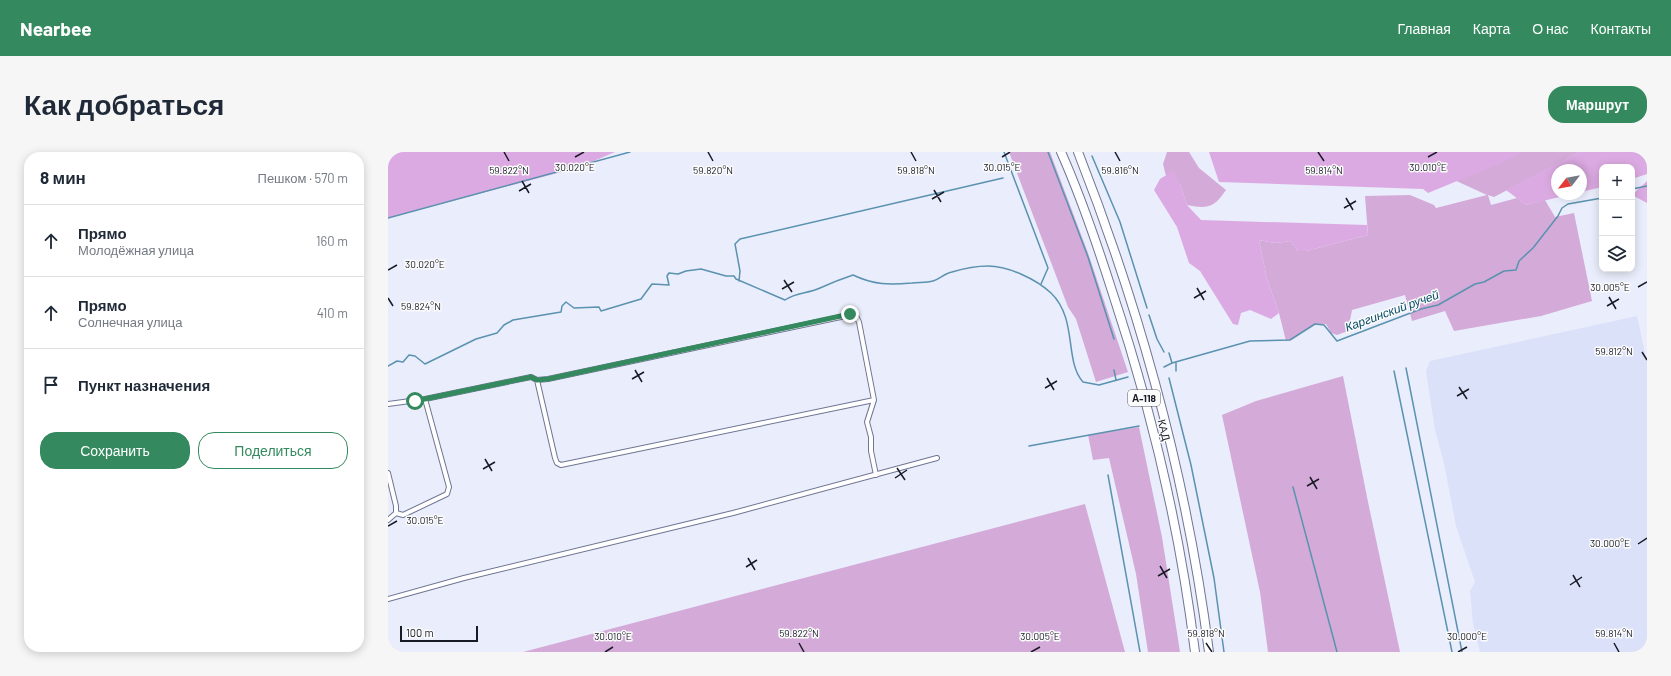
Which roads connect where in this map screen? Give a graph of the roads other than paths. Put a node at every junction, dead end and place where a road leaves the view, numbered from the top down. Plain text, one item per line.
1 (1061, 152) edge
2 (1078, 152) edge
3 (537, 380) junction
4 (425, 399) junction
5 (874, 400) junction
6 (388, 404) edge
7 (938, 458) dead end
8 (388, 473) edge
9 (876, 475) junction
10 (396, 513) junction
11 (388, 520) edge
12 (388, 599) edge
13 (1195, 652) edge
14 (1209, 652) edge

1 - 13 highway, КАД / А-118
2 - 14 highway, КАД / А-118
3 - 4 street
3 - 5 street
3 - 5 street
4 - 6 street
4 - 10 street
5 - 9 street
7 - 9 street
8 - 10 street
9 - 12 street
10 - 11 street

